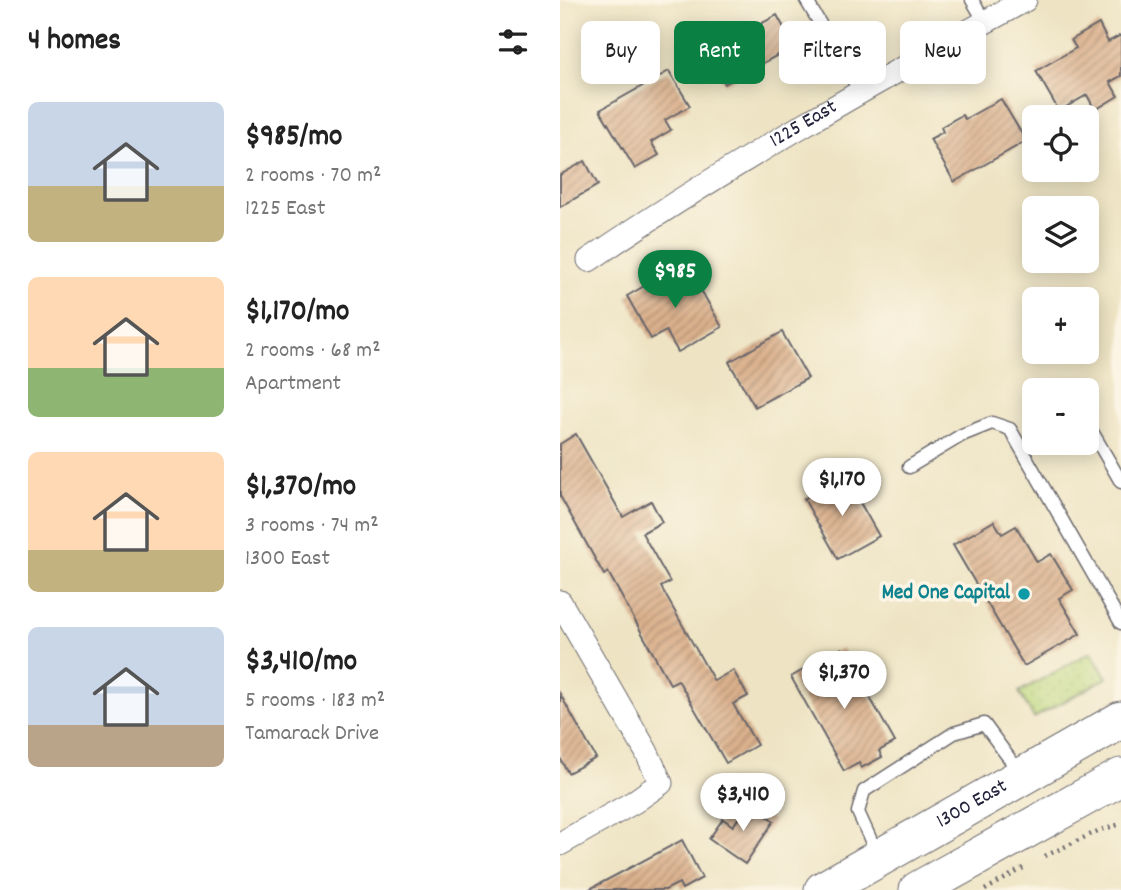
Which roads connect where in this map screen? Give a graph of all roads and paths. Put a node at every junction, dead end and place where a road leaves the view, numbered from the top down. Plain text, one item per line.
1 (806, 0) edge
2 (972, 0) edge
3 (1025, 0) edge
4 (984, 21) edge
5 (986, 21) edge
6 (900, 71) edge
7 (861, 93) junction
8 (589, 260) dead end
9 (1099, 444) edge
10 (909, 467) dead end
11 (1121, 482) edge
12 (560, 602) edge
13 (1121, 623) edge
14 (1121, 720) edge
15 (1022, 776) junction
16 (1121, 777) edge
17 (1121, 824) edge
18 (560, 844) edge
19 (1044, 856) dead end
20 (880, 858) junction
21 (1032, 863) dead end
22 (823, 890) edge
23 (918, 890) edge
24 (985, 890) edge

1 - 7 lane
2 - 4 lane
3 - 5 street, 1225 East
6 - 7 street, 1225 East
7 - 8 street, 1225 East
9 - 11 lane
10 - 13 lane
12 - 18 street
14 - 15 main road, 1300 East
15 - 20 main road, 1300 East
15 - 20 lane
16 - 23 main road
17 - 19 path
20 - 22 main road, 1300 East
21 - 24 path

